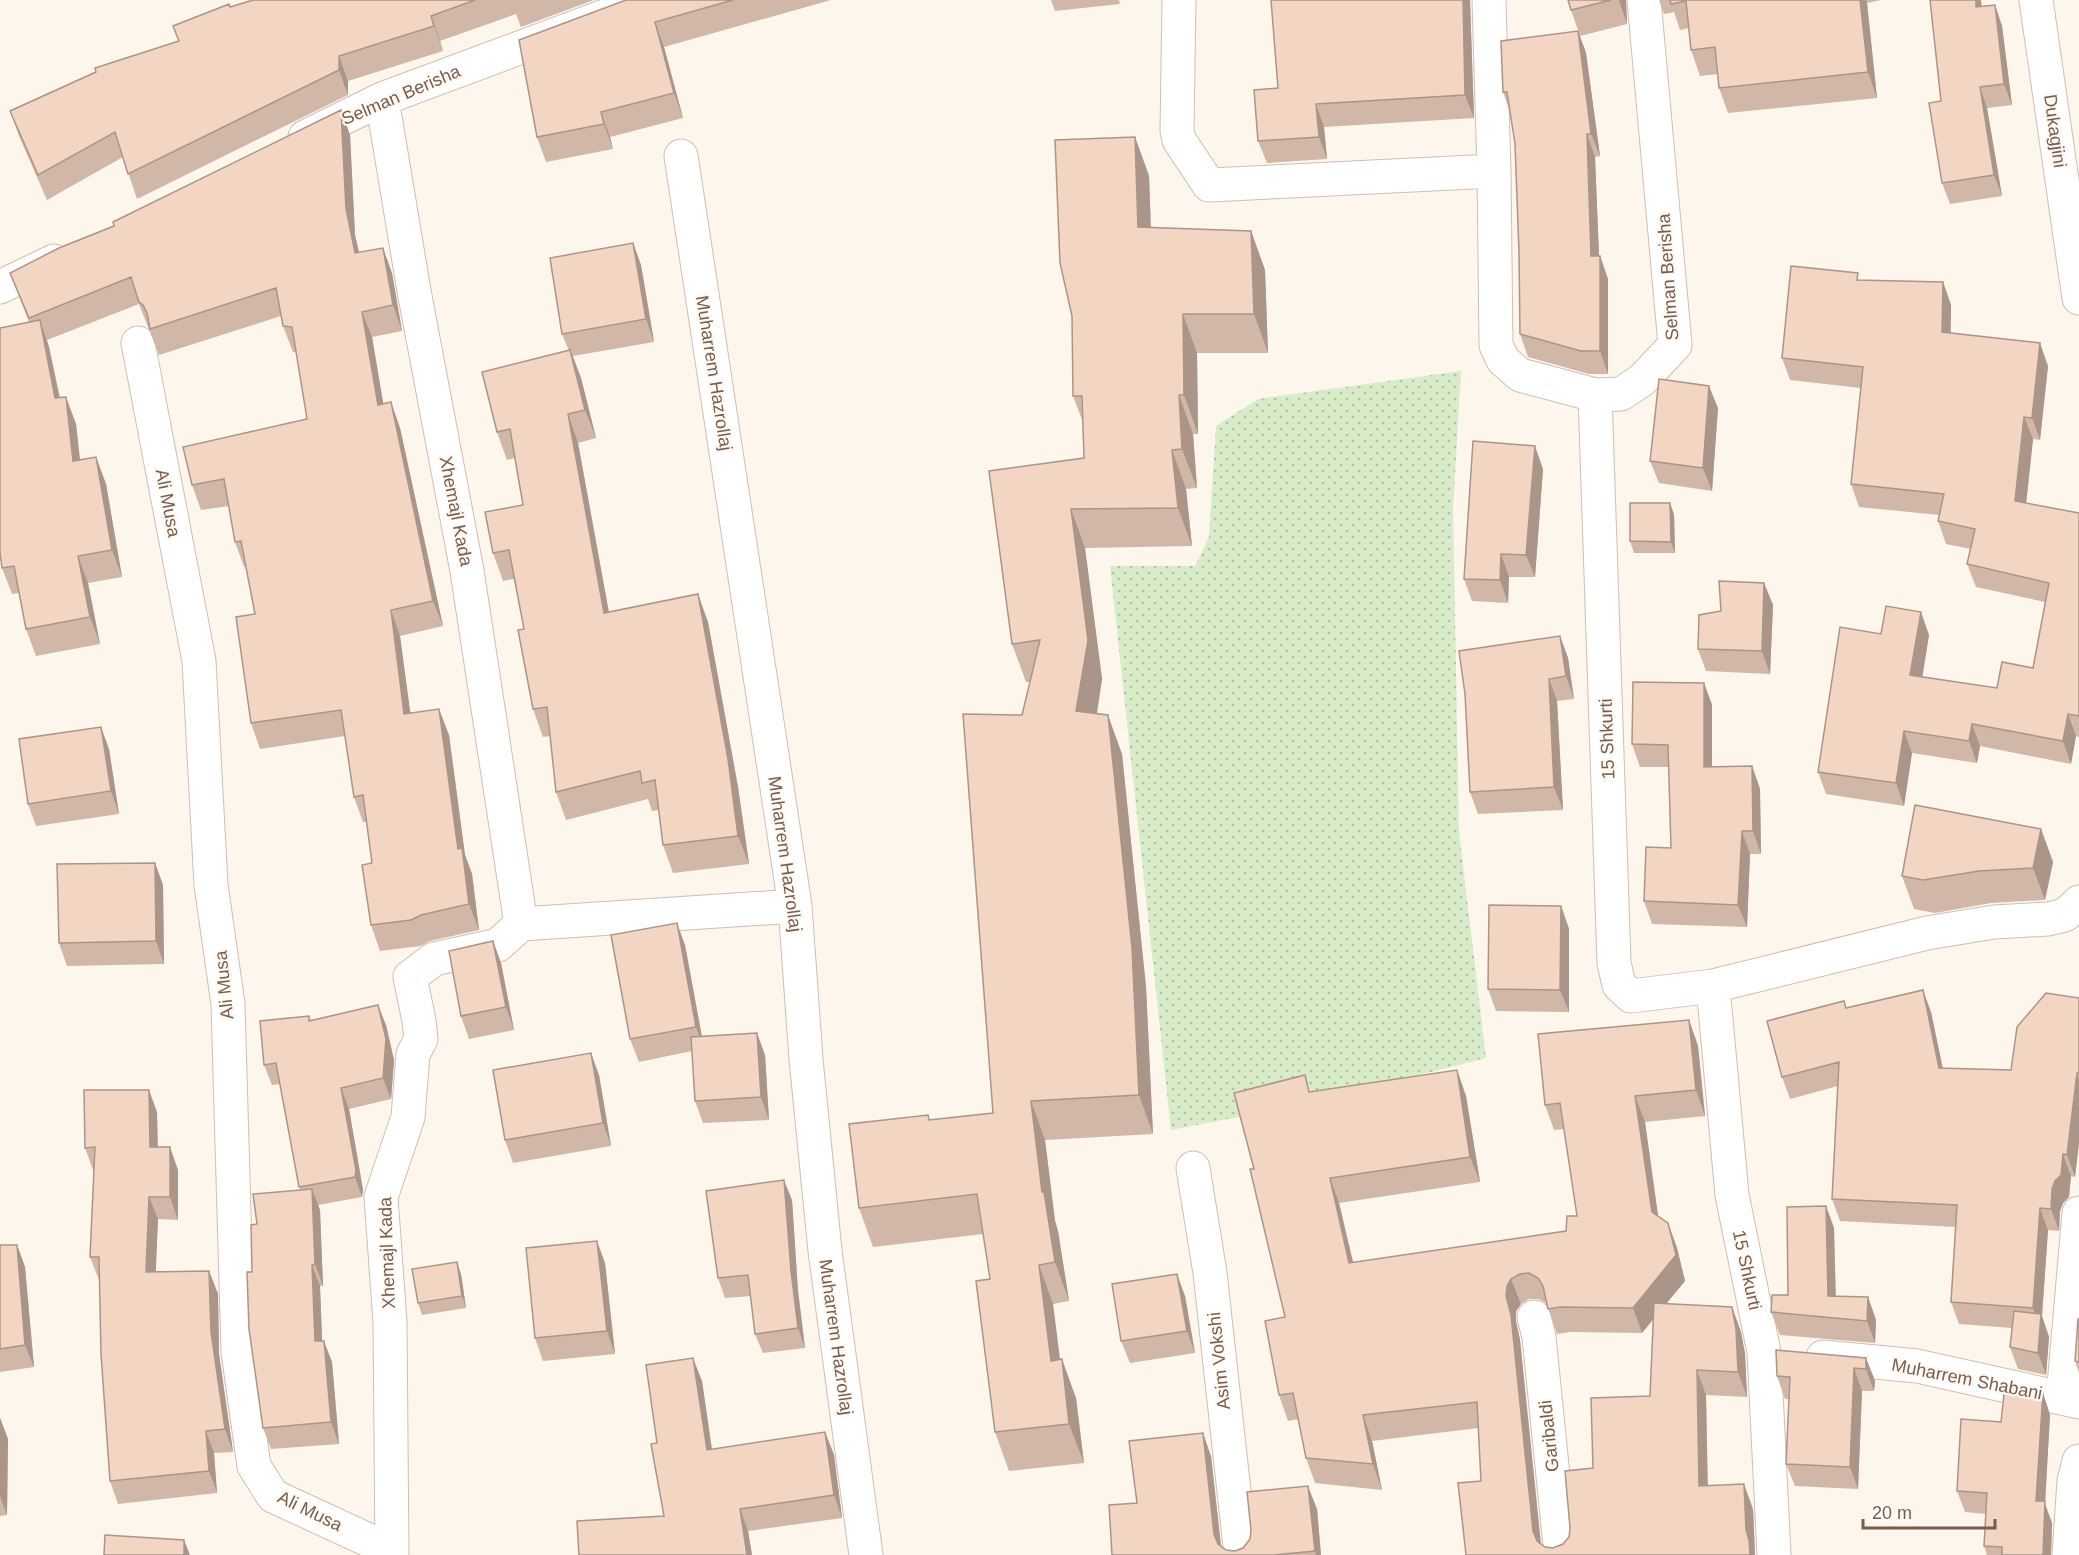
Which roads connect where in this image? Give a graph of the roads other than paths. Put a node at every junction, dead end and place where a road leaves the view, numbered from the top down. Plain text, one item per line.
1 (648, 0) edge
2 (1179, 0) edge
3 (1489, 0) edge
4 (1644, 0) edge
5 (2036, 0) edge
6 (382, 99) junction
7 (276, 151) edge
8 (681, 156) dead end
9 (1494, 171) junction
10 (85, 245) edge
11 (0, 287) edge
12 (2079, 298) edge
13 (138, 343) dead end
14 (1595, 394) junction
15 (2079, 902) edge
16 (795, 906) junction
17 (521, 924) junction
18 (1713, 986) junction
19 (1193, 1168) dead end
20 (2079, 1213) edge
21 (1534, 1317) dead end
22 (1784, 1354) junction
23 (2071, 1399) edge
24 (2079, 1461) edge
25 (392, 1553) edge
26 (866, 1555) edge
27 (1241, 1555) edge
28 (1561, 1555) edge
29 (1774, 1555) edge
30 (2069, 1555) edge

1 - 6 street, Selman Berisha
2 - 9 street
3 - 9 street, Selman Berisha
4 - 14 street, Selman Berisha
5 - 12 street, Dukagjini
6 - 7 street, Selman Berisha
6 - 17 street, Xhemajl Kada
8 - 16 street, Muharrem Hazrollaj
9 - 14 street, Selman Berisha
10 - 11 street
13 - 25 street, Ali Musa
14 - 18 street, 15 Shkurti
15 - 18 street, 15 Shkurti
16 - 17 street
16 - 26 street, Muharrem Hazrollaj
17 - 25 street, Xhemajl Kada
18 - 22 street, 15 Shkurti
19 - 27 street, Asim Vokshi
20 - 23 street, Muharrem Shabani
21 - 28 street, Garibaldi
22 - 23 street, Muharrem Shabani
22 - 29 street, 15 Shkurti
24 - 30 street

